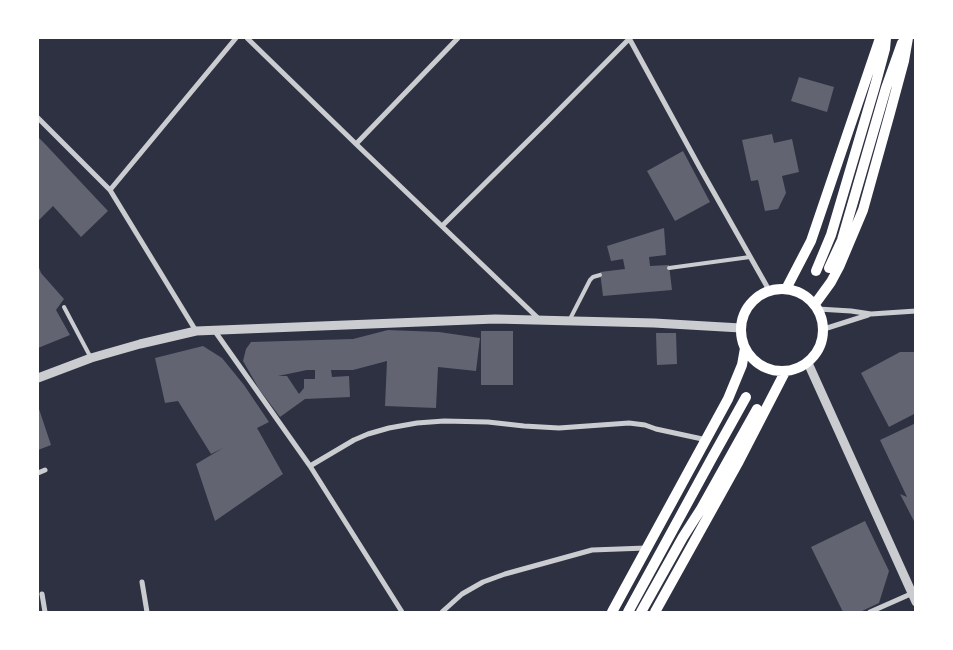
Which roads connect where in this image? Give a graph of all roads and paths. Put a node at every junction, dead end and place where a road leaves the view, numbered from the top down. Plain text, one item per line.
1 (236, 38) edge
2 (247, 38) edge
3 (458, 38) edge
4 (629, 38) edge
5 (880, 38) edge
6 (886, 38) edge
7 (903, 38) edge
8 (908, 38) edge
9 (38, 118) edge
10 (356, 144) junction
11 (110, 190) junction
12 (442, 226) junction
13 (750, 257) junction
14 (669, 268) dead end
15 (829, 268) dead end
16 (816, 271) dead end
17 (600, 275) dead end
18 (786, 288) junction
19 (769, 290) junction
20 (64, 307) dead end
21 (816, 307) junction
22 (916, 310) edge
23 (872, 314) junction
24 (540, 320) junction
25 (568, 321) junction
26 (741, 328) junction
27 (824, 329) junction
28 (214, 330) junction
29 (196, 331) junction
30 (745, 348) junction
31 (91, 358) junction
32 (808, 363) junction
33 (785, 372) junction
34 (38, 378) edge
35 (746, 397) dead end
36 (757, 409) dead end
37 (707, 440) junction
38 (310, 466) junction
39 (45, 470) dead end
40 (38, 473) edge
41 (647, 548) junction
42 (142, 582) dead end
43 (42, 594) dead end
44 (914, 596) edge
45 (45, 612) edge
46 (148, 612) edge
47 (402, 612) edge
48 (442, 612) edge
49 (612, 612) edge
50 (628, 612) edge
51 (641, 612) edge
52 (655, 612) edge
53 (870, 612) edge

1 - 11 street
2 - 10 street
3 - 10 street
4 - 12 street
4 - 13 street
5 - 18 main road
6 - 16 main road
7 - 15 main road
8 - 21 main road
9 - 11 street
10 - 12 street
11 - 29 street
12 - 24 street
13 - 14 lane
13 - 19 street
17 - 25 lane
18 - 19 main road
18 - 21 main road
19 - 26 main road
20 - 31 lane
21 - 23 street
21 - 27 main road
22 - 23 street
23 - 27 street
24 - 25 street
24 - 28 street
25 - 26 street
26 - 30 main road
27 - 32 main road
28 - 29 street
28 - 38 street
29 - 31 street
30 - 33 main road
30 - 37 main road
31 - 34 street
32 - 33 main road
32 - 44 street
33 - 52 main road
35 - 50 main road
36 - 51 main road
37 - 38 street
37 - 41 main road
38 - 47 street
39 - 40 street
41 - 48 street
41 - 49 main road
42 - 46 street
43 - 45 street
44 - 53 street

